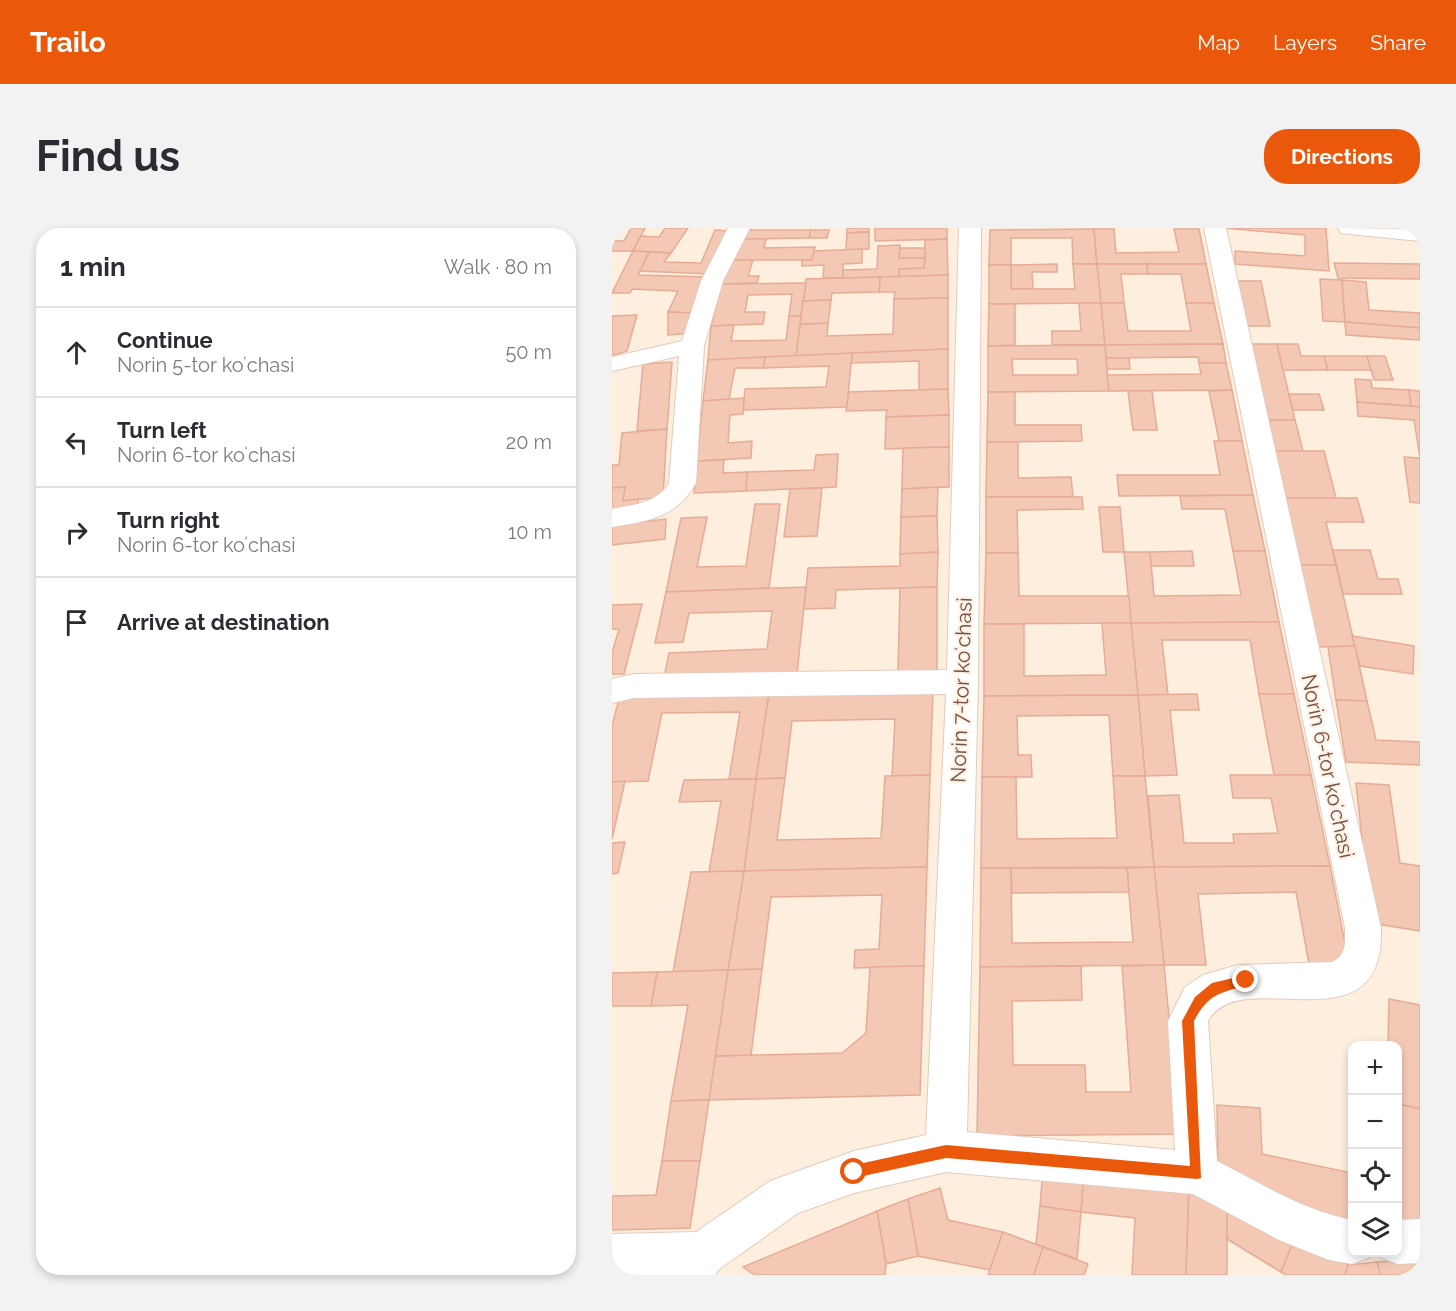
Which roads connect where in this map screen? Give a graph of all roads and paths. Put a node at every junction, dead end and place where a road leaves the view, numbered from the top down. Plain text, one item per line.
1 (740, 228) edge
2 (970, 228) edge
3 (1215, 228) edge
4 (1349, 228) edge
5 (1420, 235) edge
6 (692, 346) junction
7 (612, 364) edge
8 (612, 518) edge
9 (962, 682) junction
10 (612, 691) edge
11 (946, 1151) junction
12 (1197, 1173) junction
13 (1348, 1241) edge
14 (1420, 1241) edge
15 (1402, 1242) edge
16 (612, 1256) edge
17 (696, 1265) edge

1 - 6 street
2 - 9 street, Norin 7-tor koʻchasi
3 - 12 street, Norin 6-tor koʻchasi
4 - 5 street
6 - 7 street
6 - 8 street
9 - 10 street
9 - 11 street, Norin 7-tor koʻchasi
11 - 12 street
11 - 17 street
12 - 13 street
14 - 15 street
16 - 17 street

